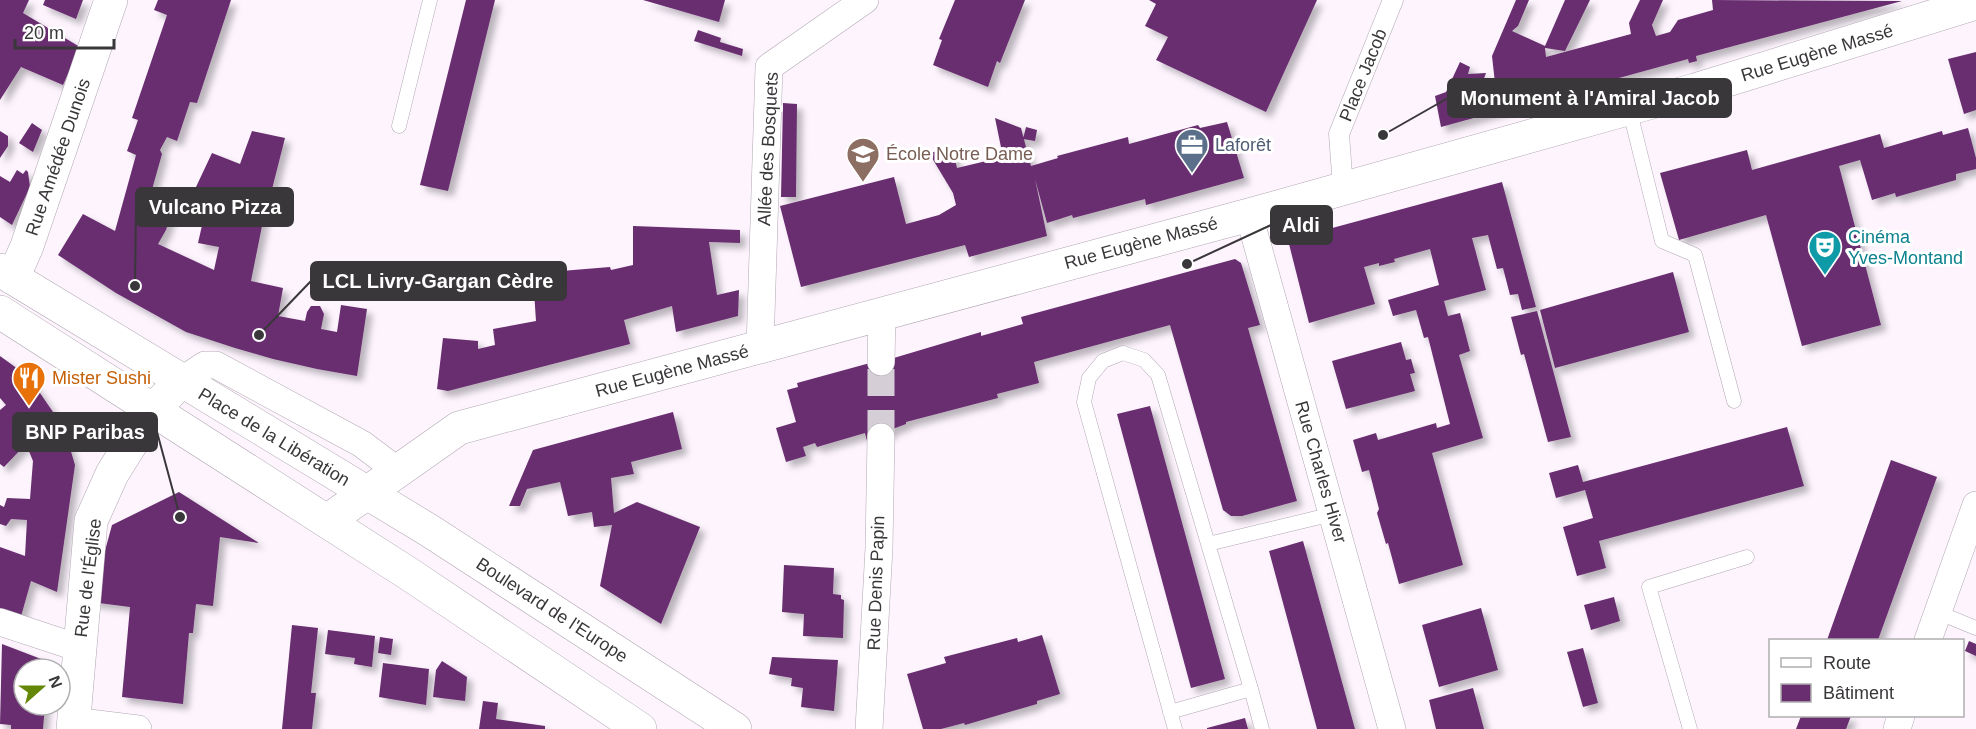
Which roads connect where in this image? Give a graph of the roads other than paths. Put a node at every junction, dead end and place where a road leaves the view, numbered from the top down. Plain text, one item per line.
1 (111, 0) edge
2 (430, 0) edge
3 (865, 0) edge
4 (1393, 0) edge
5 (1976, 3) edge
6 (1629, 108) junction
7 (399, 126) dead end
8 (1342, 188) junction
9 (1249, 215) junction
10 (6, 274) edge
11 (0, 312) edge
12 (882, 313) junction
13 (760, 347) junction
14 (881, 362) tunnel mouth
15 (181, 381) junction
16 (1734, 401) dead end
17 (153, 410) junction
18 (880, 437) tunnel mouth
19 (399, 471) junction
20 (367, 492) junction
21 (1976, 505) edge
22 (1333, 514) junction
23 (327, 521) junction
24 (1208, 544) junction
25 (1747, 557) dead end
26 (1937, 612) junction
27 (0, 622) edge
28 (1976, 628) edge
29 (1928, 639) edge
30 (79, 648) junction
31 (1251, 690) junction
32 (1170, 712) junction
33 (73, 725) edge
34 (138, 729) edge
35 (640, 729) edge
36 (735, 729) edge
37 (869, 729) edge
38 (1175, 729) edge
39 (1262, 729) edge
40 (1392, 729) edge
41 (1690, 729) edge

1 - 10 street, Rue Amédée Dunois
2 - 7 lane
3 - 13 street, Allée des Bosquets
4 - 8 street, Place Jacob
5 - 6 street, Rue Eugène Massé
6 - 8 street, Rue Eugène Massé
6 - 16 lane
8 - 9 street, Rue Eugène Massé
9 - 12 street, Rue Eugène Massé
9 - 22 street, Rue Charles Hiver
10 - 15 street, Place de la Libération
11 - 17 street
12 - 13 street, Rue Eugène Massé
12 - 14 street
13 - 19 street, Rue Eugène Massé
15 - 17 street, Rue de l'Église
15 - 19 street, Place de la Libération
15 - 20 street, Place de la Libération
17 - 23 street
17 - 30 street, Rue de l'Église
18 - 37 street, Rue Denis Papin
19 - 20 street, Rue Eugène Massé
20 - 23 street, Rue Eugène Massé
20 - 36 street, Boulevard de l'Europe
21 - 26 street
22 - 24 lane
22 - 40 street, Rue Charles Hiver
23 - 35 street
24 - 31 lane
24 - 32 lane
25 - 41 lane
26 - 28 lane
26 - 29 street
27 - 30 street
30 - 33 street, Rue de l'Église
31 - 32 lane
31 - 39 lane
32 - 38 lane
33 - 34 street

